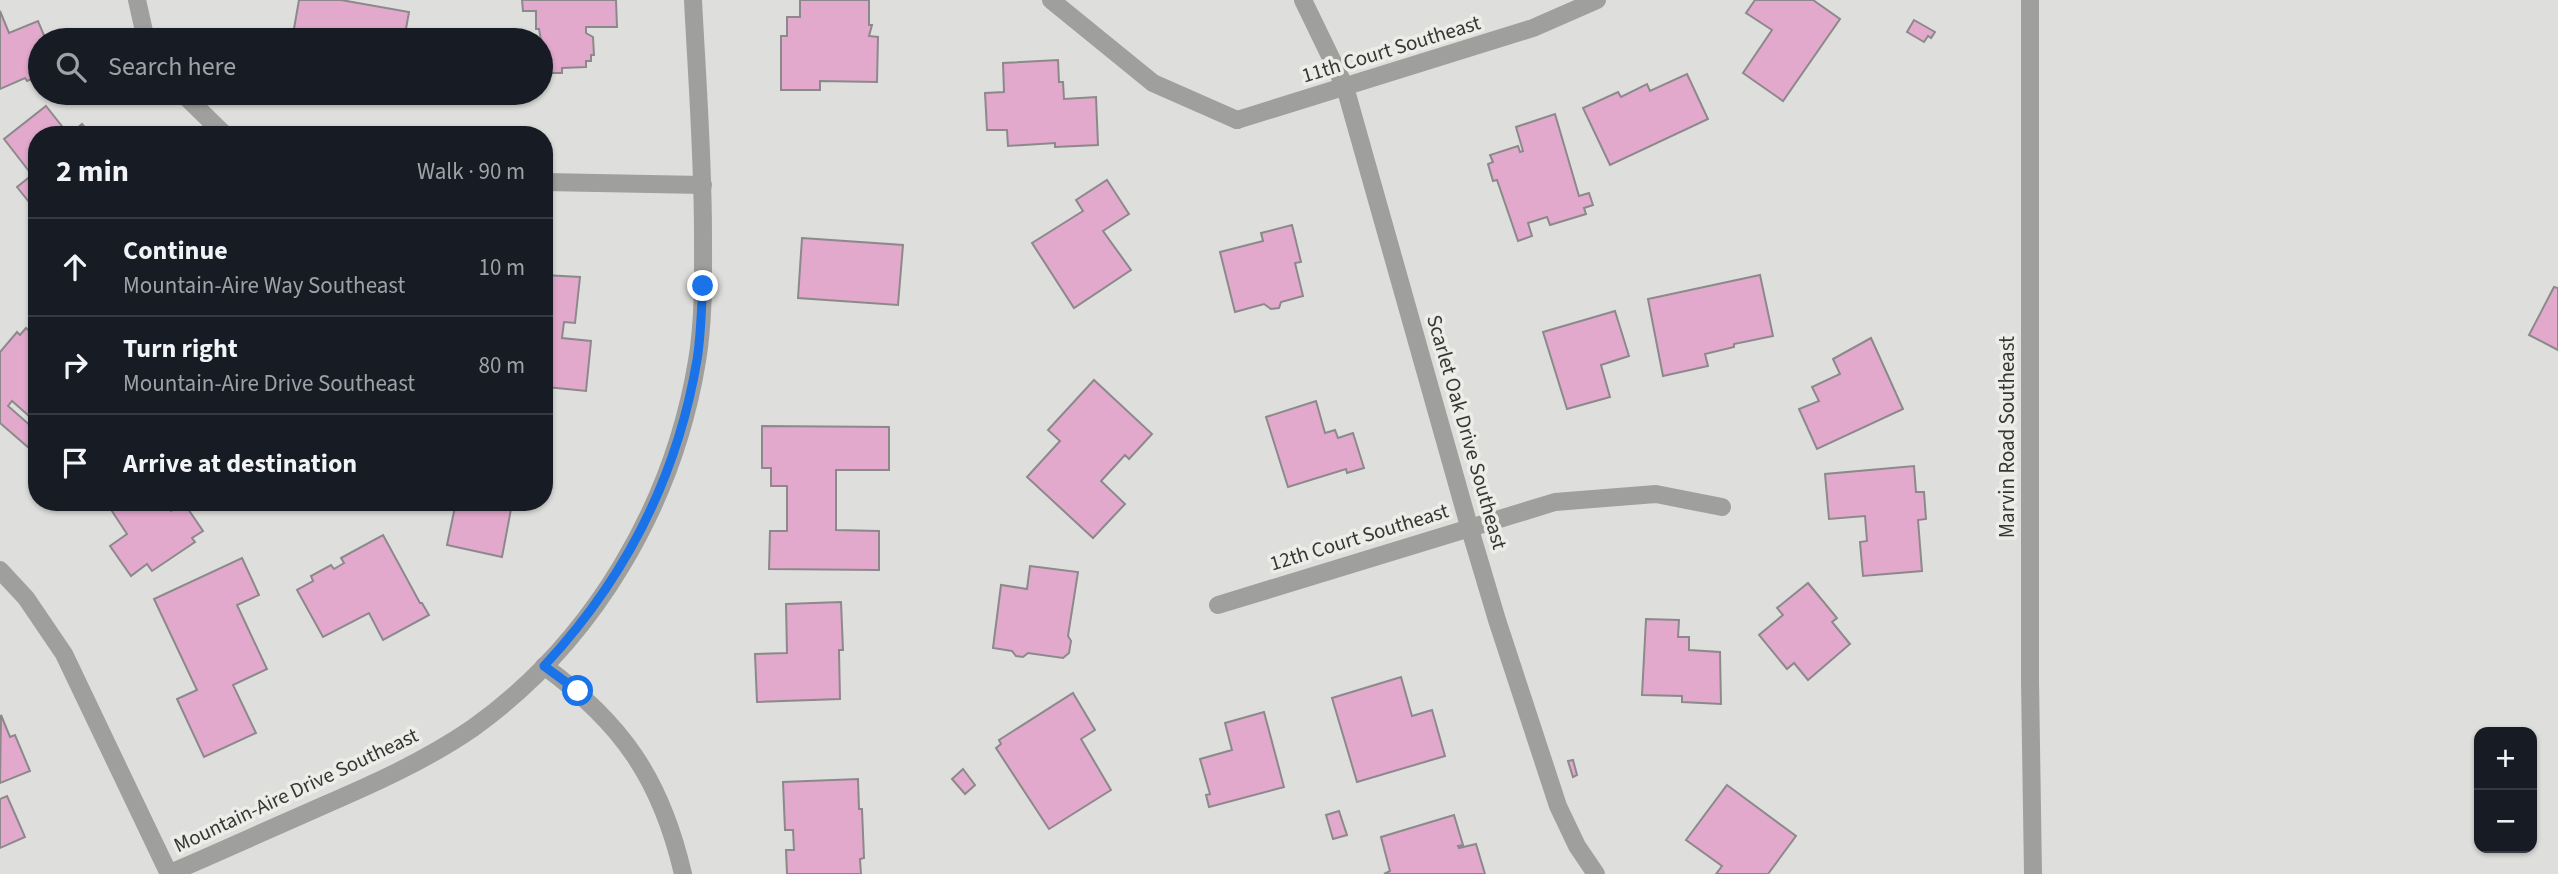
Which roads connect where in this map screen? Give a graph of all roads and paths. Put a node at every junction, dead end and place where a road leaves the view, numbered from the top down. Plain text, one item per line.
1 (136, 0) edge
2 (693, 0) edge
3 (1051, 0) edge
4 (1303, 0) edge
5 (1597, 0) edge
6 (2030, 0) edge
7 (143, 28) edge
8 (1345, 87) junction
9 (194, 105) edge
10 (216, 126) edge
11 (553, 182) edge
12 (703, 185) junction
13 (1722, 507) dead end
14 (1469, 526) junction
15 (0, 570) edge
16 (1218, 605) dead end
17 (544, 666) junction
18 (169, 874) edge
19 (683, 874) edge
20 (1596, 874) edge
21 (2033, 874) edge

1 - 7 street
2 - 12 street, Mountain-Aire Drive Southeast
3 - 8 street, 11th Court Southeast
4 - 8 street, Scarlet Oak Drive Southeast
5 - 8 street, 11th Court Southeast
6 - 21 street, Marvin Road Southeast
8 - 14 street, Scarlet Oak Drive Southeast
9 - 10 street
11 - 12 street
12 - 17 street, Mountain-Aire Drive Southeast
13 - 14 street, 12th Court Southeast
14 - 16 street, 12th Court Southeast
14 - 20 street, Scarlet Oak Drive Southeast
15 - 18 street
17 - 18 street, Mountain-Aire Drive Southeast
17 - 19 street

